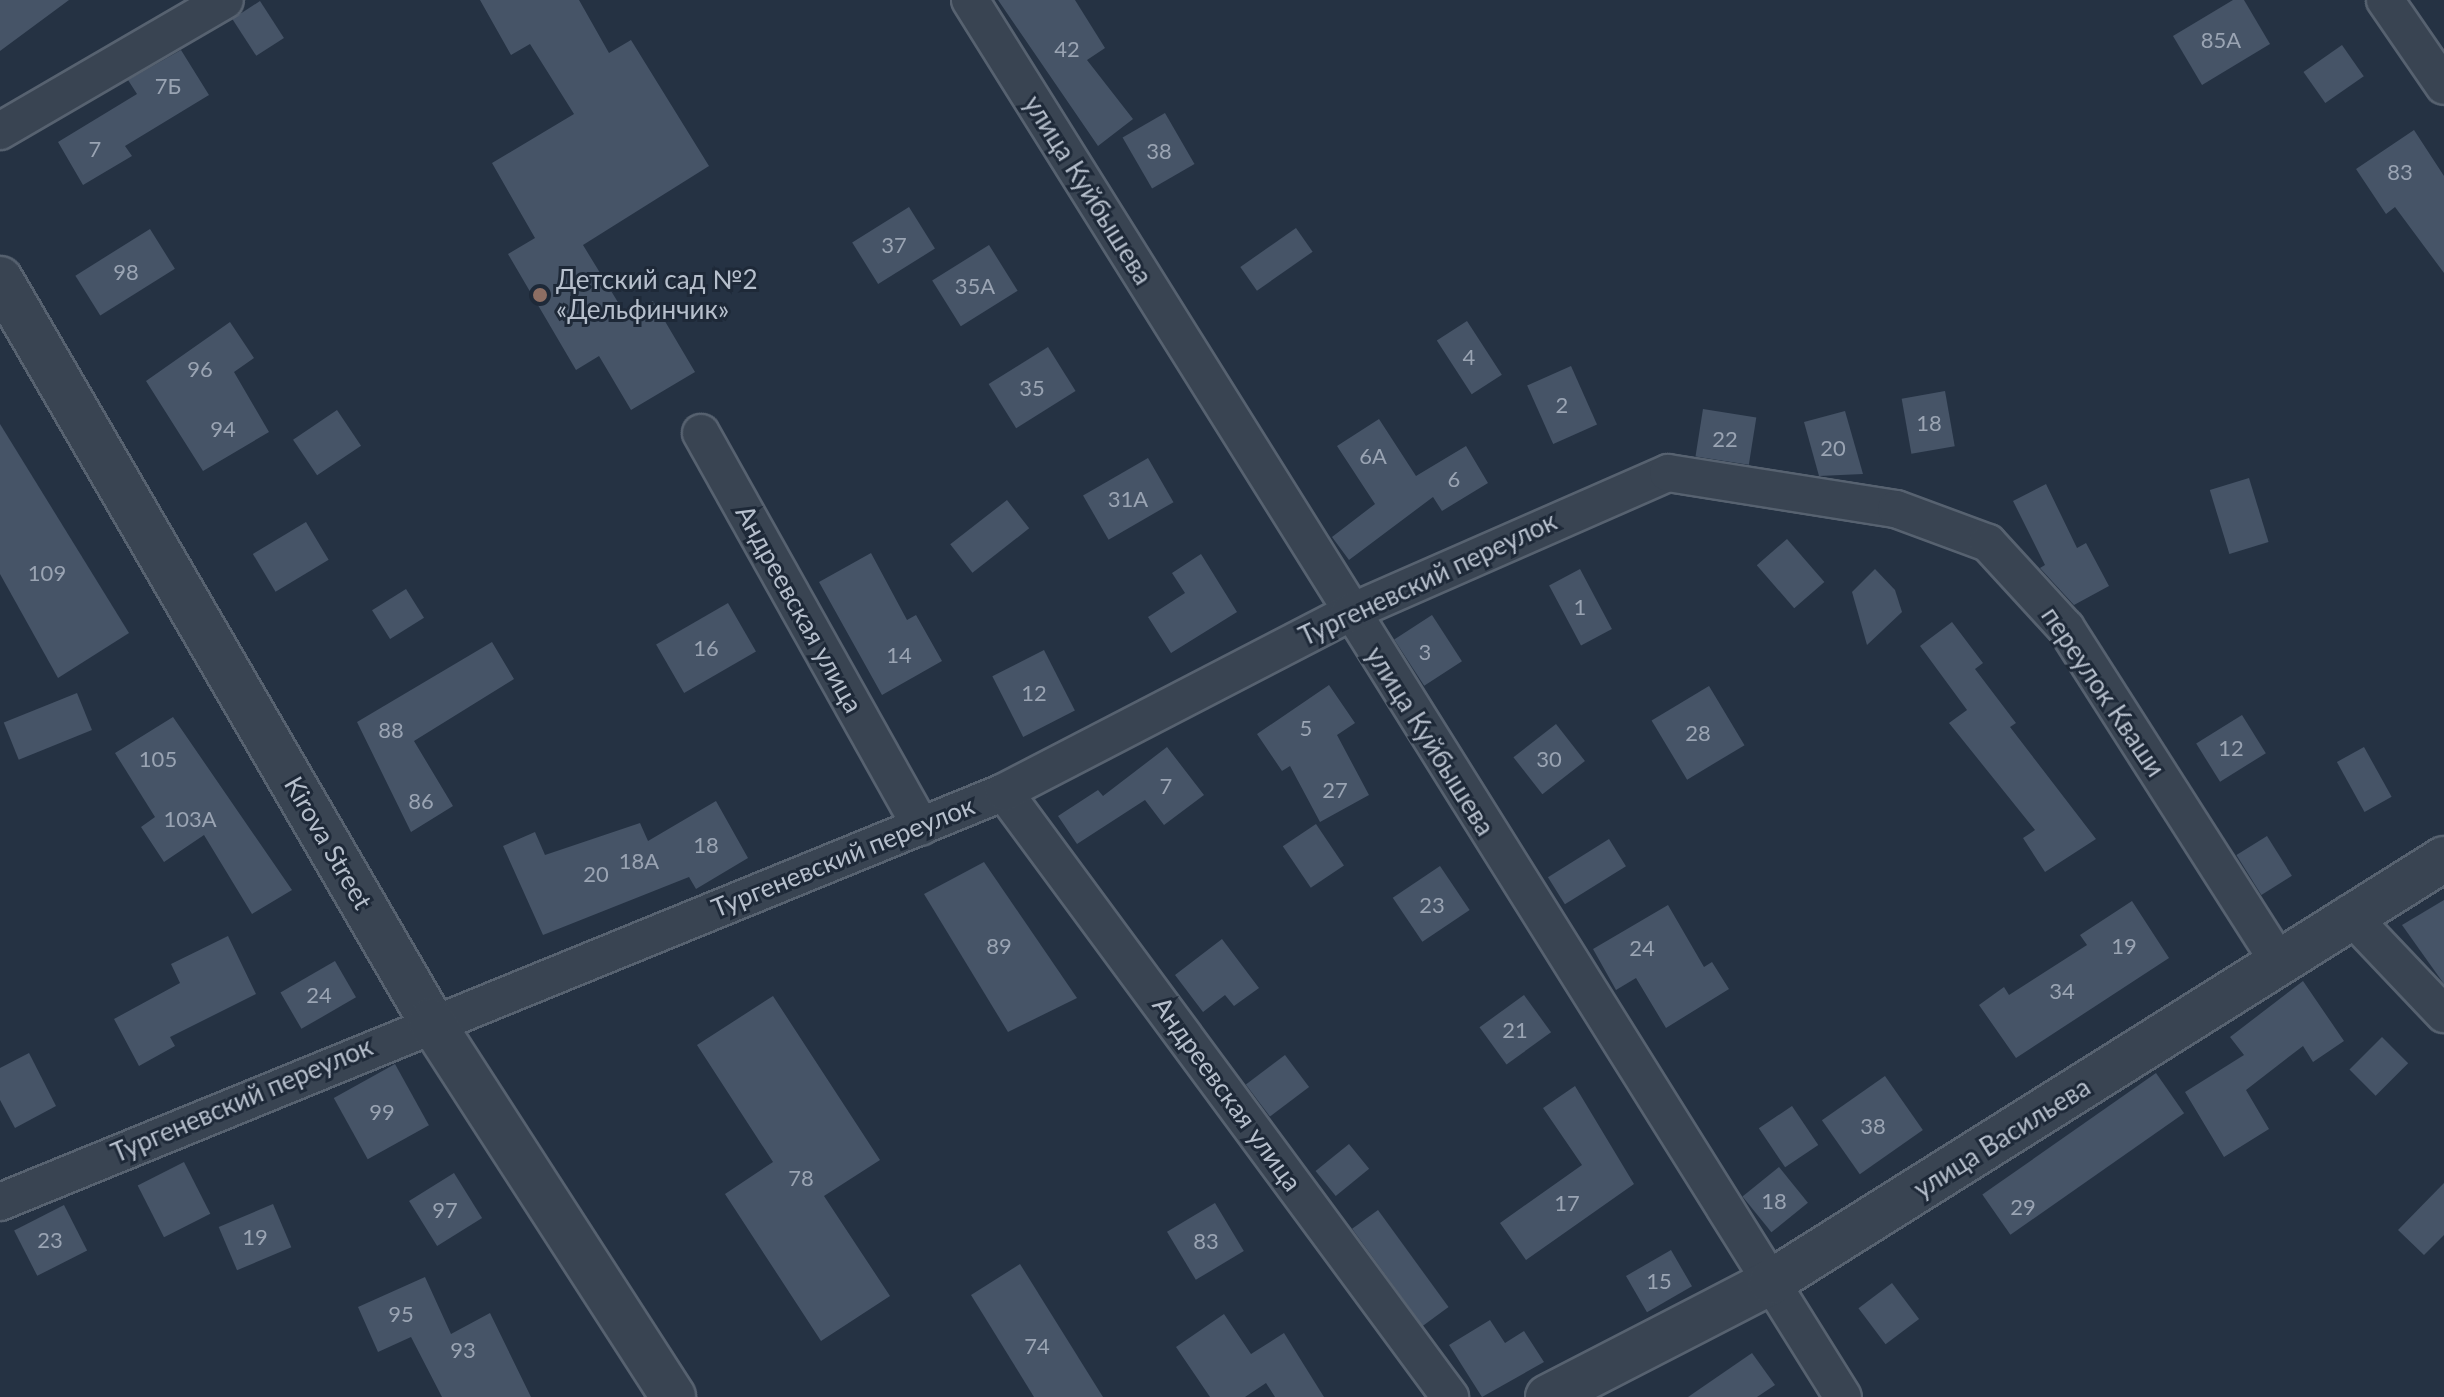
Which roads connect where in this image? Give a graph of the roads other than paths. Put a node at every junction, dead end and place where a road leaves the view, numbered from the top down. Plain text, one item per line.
1 (225, 0) edge
2 (970, 0) edge
3 (2385, 0) edge
4 (2444, 86) edge
5 (0, 131) edge
6 (0, 279) edge
7 (701, 433) dead end
8 (1668, 473) joint
9 (1349, 613) junction
10 (1004, 792) junction
11 (921, 827) junction
12 (2444, 859) edge
13 (2349, 914) junction
14 (2281, 965) junction
15 (2444, 1014) edge
16 (431, 1021) junction
17 (0, 1202) edge
18 (1771, 1282) junction
19 (673, 1397) edge
20 (1450, 1397) edge
21 (1548, 1397) edge
22 (1843, 1397) edge

1 - 5 street
2 - 9 street, улица Куйбышева
3 - 4 street
6 - 16 street, Kirova Street
7 - 11 street, Андреевская улица
8 - 9 street, Тургеневский переулок
8 - 14 street, переулок Кваши
9 - 10 street, Тургеневский переулок
9 - 18 street, улица Куйбышева
10 - 11 street, Тургеневский переулок
10 - 20 street, Андреевская улица
11 - 16 street, Тургеневский переулок
12 - 13 street, улица Васильева
13 - 14 street, улица Васильева
13 - 15 street
14 - 18 street, улица Васильева
16 - 17 street, Тургеневский переулок
16 - 19 street, Kirova Street
18 - 21 street, улица Васильева
18 - 22 street, улица Куйбышева

